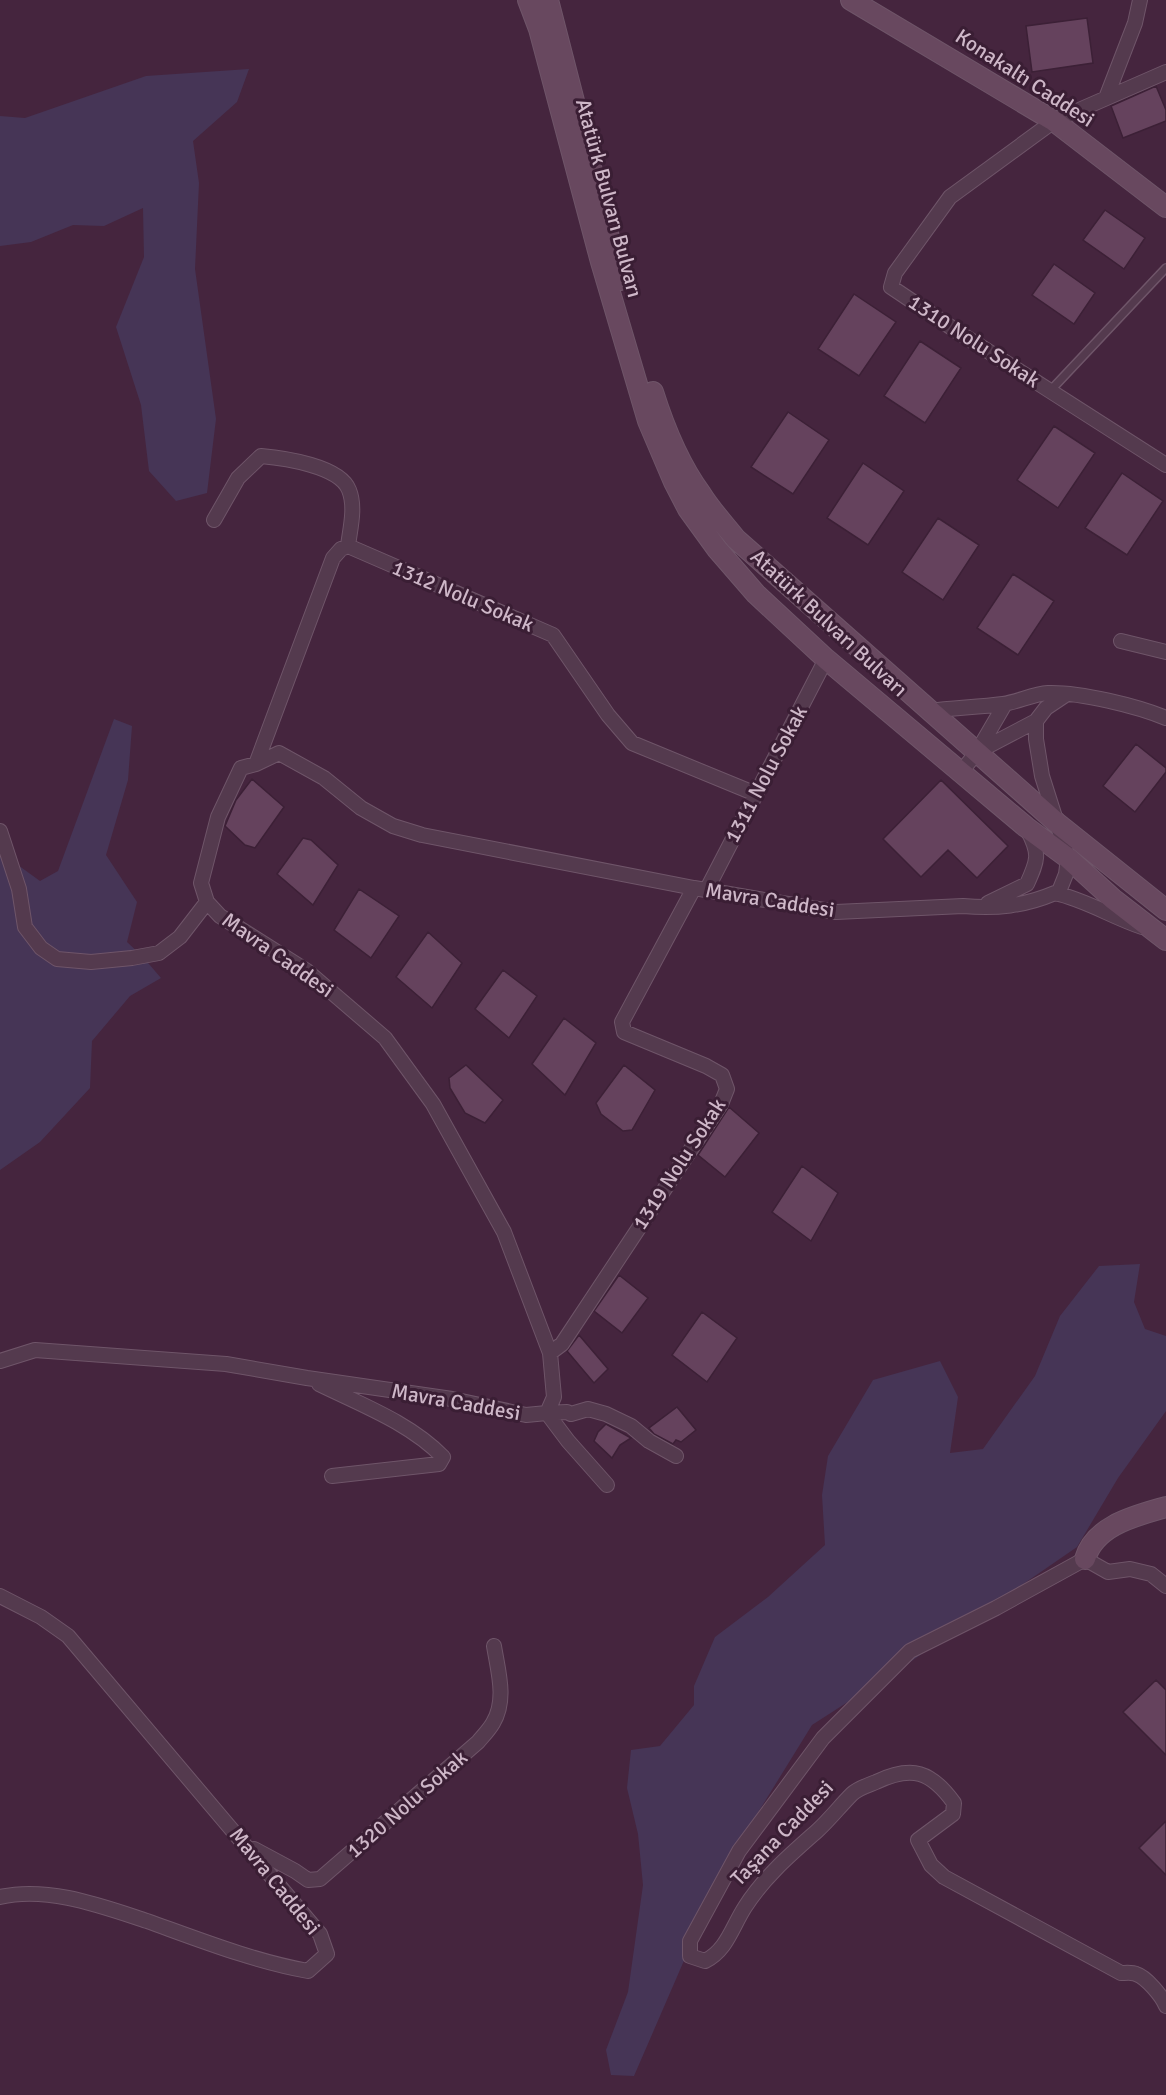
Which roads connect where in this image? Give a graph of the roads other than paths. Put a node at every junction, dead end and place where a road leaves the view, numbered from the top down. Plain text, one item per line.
1 (528, 0) edge
2 (548, 0) edge
3 (851, 0) edge
4 (1140, 0) edge
5 (1166, 72) edge
6 (1106, 98) junction
7 (1053, 121) junction
8 (1166, 207) edge
9 (1166, 268) edge
10 (1050, 391) junction
11 (1166, 465) edge
12 (214, 520) dead end
13 (348, 546) junction
14 (1121, 641) dead end
15 (1166, 652) edge
16 (826, 659) junction
17 (1067, 694) junction
18 (1005, 704) junction
19 (929, 711) junction
20 (1166, 718) edge
21 (1036, 721) junction
22 (977, 752) junction
23 (256, 764) junction
24 (961, 772) junction
25 (756, 795) junction
26 (1057, 823) junction
27 (1026, 827) junction
28 (0, 831) edge
29 (1068, 858) junction
30 (701, 888) junction
31 (1055, 893) junction
32 (207, 902) junction
33 (978, 907) junction
34 (1166, 910) edge
35 (1160, 936) edge
36 (550, 1353) junction
37 (0, 1361) edge
38 (307, 1378) junction
39 (548, 1413) junction
40 (676, 1456) dead end
41 (332, 1476) dead end
42 (607, 1485) dead end
43 (1166, 1507) edge
44 (1085, 1559) junction
45 (1166, 1586) edge
46 (0, 1596) edge
47 (494, 1646) dead end
48 (247, 1846) junction
49 (0, 1897) edge
50 (1166, 2006) edge

1 - 16 street, Atatürk Bulvarı Bulvarı
2 - 19 street, Atatürk Bulvarı Bulvarı
3 - 7 street, Konakaltı Caddesi
4 - 6 street
5 - 6 street
6 - 7 street
7 - 8 street, Konakaltı Caddesi
7 - 10 street, 1310 Nolu Sokak
9 - 10 lane
10 - 11 street, 1310 Nolu Sokak
12 - 13 street
13 - 23 street
13 - 25 street, 1312 Nolu Sokak
14 - 15 street
16 - 24 street, Atatürk Bulvarı Bulvarı
16 - 25 street, 1311 Nolu Sokak
17 - 18 street
17 - 20 street
17 - 21 street
18 - 19 street
18 - 22 street
19 - 22 street, Atatürk Bulvarı Bulvarı
21 - 22 street
21 - 26 street
22 - 24 street
22 - 26 street, Atatürk Bulvarı Bulvarı
23 - 30 street, Mavra Caddesi
23 - 32 street, Mavra Caddesi
24 - 27 street, Atatürk Bulvarı Bulvarı
25 - 30 street, 1311 Nolu Sokak
26 - 29 street
26 - 34 street, Atatürk Bulvarı Bulvarı
27 - 29 street, Atatürk Bulvarı Bulvarı
27 - 33 street, Mavra Caddesi
28 - 32 street
29 - 31 street
29 - 35 street, Atatürk Bulvarı Bulvarı
30 - 33 street, Mavra Caddesi
30 - 36 street, 1319 Nolu Sokak
31 - 33 street, Mavra Caddesi
31 - 35 street
32 - 36 street, Mavra Caddesi
36 - 39 street, Mavra Caddesi
37 - 38 street, Mavra Caddesi
38 - 39 street, Mavra Caddesi
38 - 41 street
39 - 40 street
39 - 42 street
43 - 44 street, Taşana Caddesi
44 - 45 street
44 - 50 street, Taşana Caddesi
46 - 48 street, Mavra Caddesi
47 - 48 street, 1320 Nolu Sokak
48 - 49 street, Mavra Caddesi

